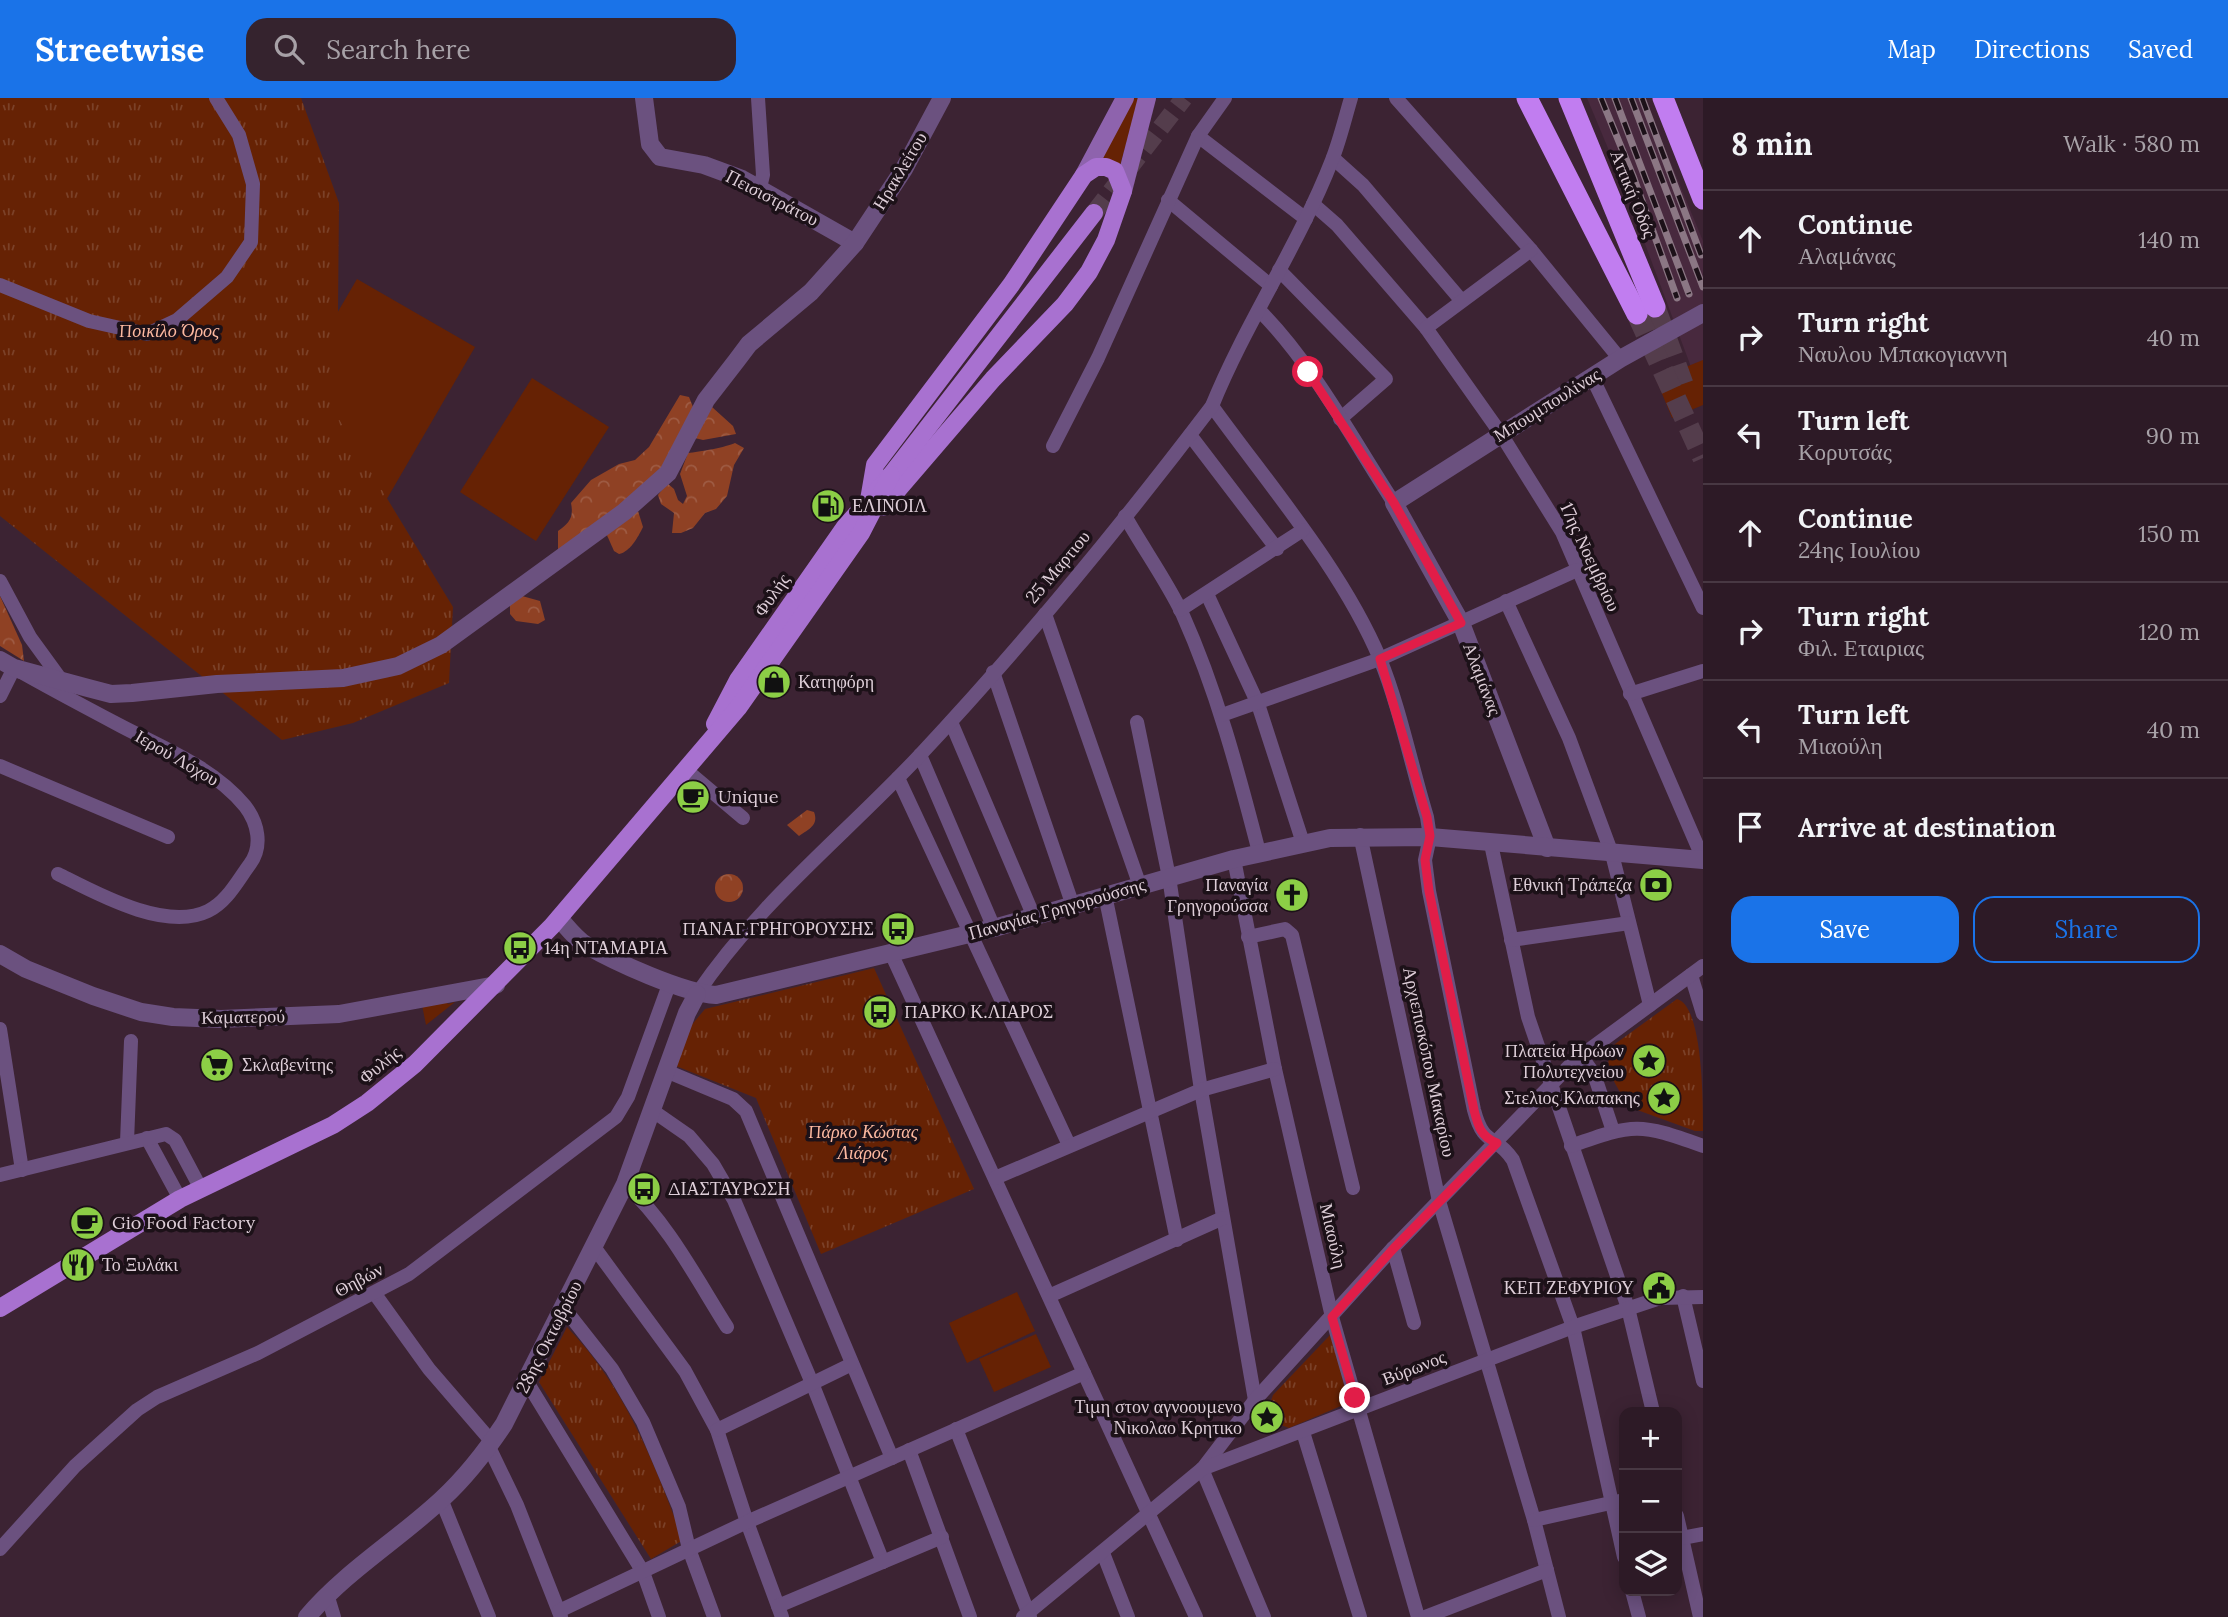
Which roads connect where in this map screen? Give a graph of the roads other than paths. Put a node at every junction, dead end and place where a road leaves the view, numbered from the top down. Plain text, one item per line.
1 (216, 98) edge
2 (643, 98) edge
3 (758, 98) edge
4 (942, 98) edge
5 (1125, 98) edge
6 (1147, 98) edge
7 (1225, 98) edge
8 (1351, 98) edge
9 (1396, 98) edge
10 (1527, 98) edge
11 (1569, 98) edge
12 (1663, 98) edge
13 (1677, 98) edge
14 (1198, 136) junction
15 (1683, 149) junction
16 (1333, 158) junction
17 (1084, 175) junction
18 (760, 188) junction
19 (1123, 191) junction
20 (1703, 199) edge
21 (1168, 200) junction
22 (1313, 204) junction
23 (1094, 213) tunnel mouth
24 (1306, 219) junction
25 (855, 243) junction
26 (1531, 250) junction
27 (1279, 270) junction
28 (0, 285) edge
29 (1271, 286) junction
30 (1461, 300) junction
31 (1259, 310) junction
32 (1703, 313) edge
33 (1426, 328) junction
34 (1620, 359) junction
35 (1592, 377) junction
36 (1212, 406) junction
37 (1340, 419) junction
38 (1501, 434) junction
39 (1190, 435) junction
40 (1053, 446) dead end
41 (891, 475) junction
42 (869, 500) junction
43 (1394, 503) junction
44 (1125, 516) junction
45 (1303, 530) junction
46 (861, 533) junction
47 (1277, 549) junction
48 (1577, 570) junction
49 (0, 581) edge
50 (1207, 594) junction
51 (1506, 601) junction
52 (1703, 608) edge
53 (1180, 610) junction
54 (1045, 614) junction
55 (1461, 623) junction
56 (1380, 659) junction
57 (7, 664) edge
58 (1703, 671) edge
59 (993, 672) junction
60 (62, 681) junction
61 (1630, 694) junction
62 (0, 696) edge
63 (1258, 704) junction
64 (1223, 715) junction
65 (951, 722) junction
66 (1137, 722) dead end
67 (703, 749) junction
68 (920, 755) junction
69 (0, 766) edge
70 (685, 768) junction
71 (898, 778) junction
72 (743, 818) dead end
73 (1360, 835) junction
74 (1430, 836) junction
75 (168, 837) dead end
76 (1303, 842) junction
77 (1491, 844) junction
78 (1547, 848) junction
79 (1259, 852) junction
80 (1612, 854) junction
81 (1234, 859) junction
82 (1703, 860) edge
83 (58, 874) dead end
84 (1169, 877) junction
85 (1140, 886) junction
86 (1105, 895) junction
87 (1073, 906) junction
88 (1034, 917) junction
89 (559, 918) junction
90 (1629, 923) junction
91 (994, 928) junction
92 (973, 933) junction
93 (1248, 937) junction
94 (1511, 940) junction
95 (891, 953) junction
96 (0, 954) edge
97 (1697, 970) edge
98 (670, 982) junction
99 (496, 985) junction
100 (697, 994) junction
101 (1650, 1004) junction
102 (1703, 1014) edge
103 (0, 1029) edge
104 (131, 1041) dead end
105 (1581, 1056) junction
106 (2, 1058) edge
107 (1275, 1069) junction
108 (666, 1070) junction
109 (1550, 1087) junction
110 (1201, 1090) junction
111 (653, 1111) junction
112 (1151, 1111) junction
113 (1613, 1131) junction
114 (147, 1138) junction
115 (127, 1142) junction
116 (1497, 1143) junction
117 (1069, 1145) junction
118 (1571, 1146) junction
119 (1703, 1146) edge
120 (22, 1170) junction
121 (0, 1175) edge
122 (995, 1178) junction
123 (625, 1184) junction
124 (1353, 1188) dead end
125 (201, 1189) junction
126 (180, 1199) junction
127 (1439, 1200) junction
128 (1223, 1219) junction
129 (1177, 1240) junction
130 (594, 1247) junction
131 (1394, 1248) junction
132 (375, 1294) junction
133 (1049, 1296) junction
134 (1683, 1296) junction
135 (1703, 1297) edge
136 (0, 1308) edge
137 (564, 1308) junction
138 (1629, 1308) junction
139 (1332, 1317) junction
140 (1414, 1323) dead end
141 (727, 1327) dead end
142 (1573, 1327) junction
143 (1488, 1360) junction
144 (852, 1364) junction
145 (1084, 1373) junction
146 (1703, 1381) edge
147 (527, 1382) junction
148 (812, 1382) junction
149 (1255, 1400) junction
150 (1652, 1407) edge
151 (1358, 1410) junction
152 (956, 1429) junction
153 (718, 1430) junction
154 (1303, 1432) junction
155 (491, 1445) junction
156 (909, 1450) junction
157 (892, 1458) junction
158 (1202, 1469) junction
159 (850, 1479) junction
160 (442, 1499) junction
161 (1618, 1502) edge
162 (1150, 1515) junction
163 (1534, 1520) junction
164 (747, 1522) junction
165 (1621, 1533) edge
166 (1703, 1534) edge
167 (942, 1537) junction
168 (1682, 1538) joint
169 (0, 1549) edge
170 (689, 1549) junction
171 (1103, 1553) junction
172 (883, 1562) junction
173 (1547, 1570) junction
174 (643, 1572) junction
175 (327, 1594) junction
176 (1633, 1596) edge
177 (780, 1611) edge
178 (560, 1614) edge
179 (1027, 1616) edge
180 (307, 1617) edge
181 (334, 1617) edge
182 (489, 1617) edge
183 (659, 1617) edge
184 (714, 1617) edge
185 (970, 1617) edge
186 (1128, 1617) edge
187 (1196, 1617) edge
188 (1264, 1617) edge
189 (1360, 1617) edge
190 (1418, 1617) edge
191 (1425, 1617) edge
192 (1559, 1617) edge
193 (1639, 1617) edge
194 (1700, 1617) edge

1 - 28 street
2 - 18 street, Πεισιστράτου
3 - 18 street
4 - 25 street, Ηρακλείτου
5 - 17 main road
6 - 19 main road
7 - 14 street
8 - 16 street, 25 Μαρτιου
9 - 26 street
10 - 11 highway, Αττική Οδός
12 - 15 highway
13 - 15 highway
14 - 21 street
14 - 24 street
15 - 20 highway
16 - 22 street, 25 Μαρτιου
16 - 30 street
17 - 19 main road
17 - 42 main road
18 - 25 street, Πεισιστράτου
19 - 46 main road
21 - 29 street
21 - 40 street
22 - 24 street, 25 Μαρτιου
22 - 33 street, 17ης Νοεμβρίου
23 - 41 main road, Φυλής
24 - 27 street, 25 Μαρτιου
25 - 60 street, Ηρακλείτου
26 - 30 street
26 - 34 street
27 - 29 street, 25 Μαρτιου
27 - 37 street
29 - 31 street, 25 Μαρτιου
30 - 33 street
31 - 36 street, 25 Μαρτιου
31 - 37 street, Αλαμάνας
32 - 34 street, Μπουμπουλίνας
33 - 38 street, 17ης Νοεμβρίου
34 - 35 street, Μπουμπουλίνας
35 - 38 street, Μπουμπουλίνας
35 - 52 street
36 - 39 street, 25 Μαρτιου
36 - 45 street
37 - 43 street, Αλαμάνας
38 - 43 street, Μπουμπουλίνας
38 - 48 street, 17ης Νοεμβρίου
39 - 44 street, 25 Μαρτιου
39 - 47 street
41 - 42 main road, Φυλής
41 - 46 main road, Φυλής
42 - 67 main road, Φυλής
43 - 55 street, Αλαμάνας
44 - 53 street
44 - 54 street, 25 Μαρτιου
45 - 47 street
45 - 56 street
46 - 67 main road, Φυλής
47 - 50 street
48 - 51 street
48 - 61 street, 17ης Νοεμβρίου
49 - 60 street
50 - 53 street
50 - 63 street
51 - 55 street
51 - 80 street
53 - 64 street
54 - 59 street, 25 Μαρτιου
54 - 85 street
55 - 56 street
55 - 78 street, Αλαμάνας
56 - 63 street
56 - 74 street
57 - 60 street, Ηρακλείτου
57 - 62 street
57 - 83 street, Ιερού Λόχου
58 - 61 street
59 - 65 street, 25 Μαρτιου
59 - 87 street
61 - 82 street, 17ης Νοεμβρίου
63 - 64 street
63 - 76 street
64 - 79 street
65 - 68 street, 25 Μαρτιου
65 - 88 street
66 - 84 street
67 - 70 main road, Φυλής
68 - 71 street, 25 Μαρτιου
68 - 91 street
69 - 75 street
70 - 72 street
70 - 89 main road, Φυλής
71 - 92 street
71 - 100 street, 25 Μαρτιου
73 - 74 street, Παναγίας Γρηγορούσσης
73 - 76 street, Παναγίας Γρηγορούσσης
73 - 127 street, Αρχιεπισκόπου Μακαρίου
74 - 77 street, Παναγίας Γρηγορούσσης
74 - 116 street
76 - 79 street, Παναγίας Γρηγορούσσης
77 - 78 street, Παναγίας Γρηγορούσσης
77 - 94 street
78 - 80 street, Παναγίας Γρηγορούσσης
79 - 81 street, Παναγίας Γρηγορούσσης
80 - 82 street, Παναγίας Γρηγορούσσης
80 - 90 street
81 - 84 street, Παναγίας Γρηγορούσσης
81 - 93 street, Μιαούλη
84 - 85 street, Παναγίας Γρηγορούσσης
84 - 110 street
85 - 86 street, Παναγίας Γρηγορούσσης
86 - 87 street, Παναγίας Γρηγορούσσης
86 - 112 street
87 - 88 street, Παναγίας Γρηγορούσσης
88 - 91 street, Παναγίας Γρηγορούσσης
89 - 98 street, Παναγίας Γρηγορούσσης
89 - 99 main road, Φυλής
90 - 94 street
90 - 101 street
91 - 92 street, Παναγίας Γρηγορούσσης
92 - 95 street, Παναγίας Γρηγορούσσης
92 - 117 street
93 - 107 street, Μιαούλη
93 - 124 street
94 - 109 street
95 - 100 street, Παναγίας Γρηγορούσσης
95 - 122 street
96 - 99 street, Καματερού
97 - 101 street
97 - 102 street
98 - 100 street, Παναγίας Γρηγορούσσης
98 - 132 street, Θηβών
99 - 125 main road, Φυλής
100 - 108 street, 28ης Οκτωβρίου
101 - 105 street
103 - 106 street
104 - 115 street
105 - 109 street
105 - 113 street
106 - 120 street
107 - 110 street
107 - 139 street, Μιαούλη
108 - 111 street, 28ης Οκτωβρίου
108 - 144 street
109 - 116 street
109 - 118 street
110 - 112 street
110 - 128 street
111 - 123 street, 28ης Οκτωβρίου
111 - 148 street
112 - 117 street
112 - 129 street
113 - 118 street
113 - 119 street
114 - 115 street
114 - 125 street
114 - 126 street
115 - 120 street
116 - 127 street
116 - 142 street
117 - 122 street
118 - 138 street
120 - 121 street
122 - 133 street
123 - 130 street, 28ης Οκτωβρίου
123 - 141 street
125 - 126 main road, Φυλής
126 - 136 main road, Φυλής
127 - 131 street
127 - 143 street, Αρχιεπισκόπου Μακαρίου
128 - 129 street
128 - 149 street
129 - 133 street
130 - 137 street, 28ης Οκτωβρίου
130 - 153 street
131 - 139 street
131 - 140 street
132 - 155 street
132 - 169 street, Θηβών
133 - 145 street
134 - 135 street, Βύρωνος
134 - 138 street, Βύρωνος
134 - 146 street
137 - 147 street, 28ης Οκτωβρίου
137 - 170 street
138 - 142 street, Βύρωνος
138 - 150 street
139 - 149 street
139 - 151 street, Μιαούλη
142 - 143 street, Βύρωνος
142 - 161 street
143 - 151 street, Βύρωνος
143 - 163 street, Αρχιεπισκόπου Μακαρίου
144 - 148 street
144 - 157 street
145 - 152 street
145 - 162 street
147 - 155 street, 28ης Οκτωβρίου
147 - 174 street
148 - 153 street
148 - 159 street
149 - 158 street
151 - 154 street, Βύρωνος
151 - 190 street, Μιαούλη
152 - 156 street
152 - 179 street
153 - 164 street
154 - 158 street, Βύρωνος
154 - 189 street
155 - 160 street, 28ης Οκτωβρίου
155 - 178 street
156 - 157 street
156 - 167 street
157 - 159 street
158 - 162 street, Βύρωνος
158 - 188 street
159 - 164 street
159 - 172 street
160 - 175 street, 28ης Οκτωβρίου
160 - 182 street
161 - 163 street
161 - 165 street
162 - 171 street, Βύρωνος
162 - 187 street
163 - 173 street, Αρχιεπισκόπου Μακαρίου
164 - 170 street
164 - 177 street
166 - 168 street
167 - 172 street
167 - 185 street
168 - 194 street
170 - 174 street
170 - 184 street
171 - 179 street, Βύρωνος
171 - 186 street
172 - 177 street
173 - 191 street
173 - 192 street, Αρχιεπισκόπου Μακαρίου
174 - 178 street
174 - 183 street
175 - 180 street, 28ης Οκτωβρίου
175 - 181 street
176 - 193 street

